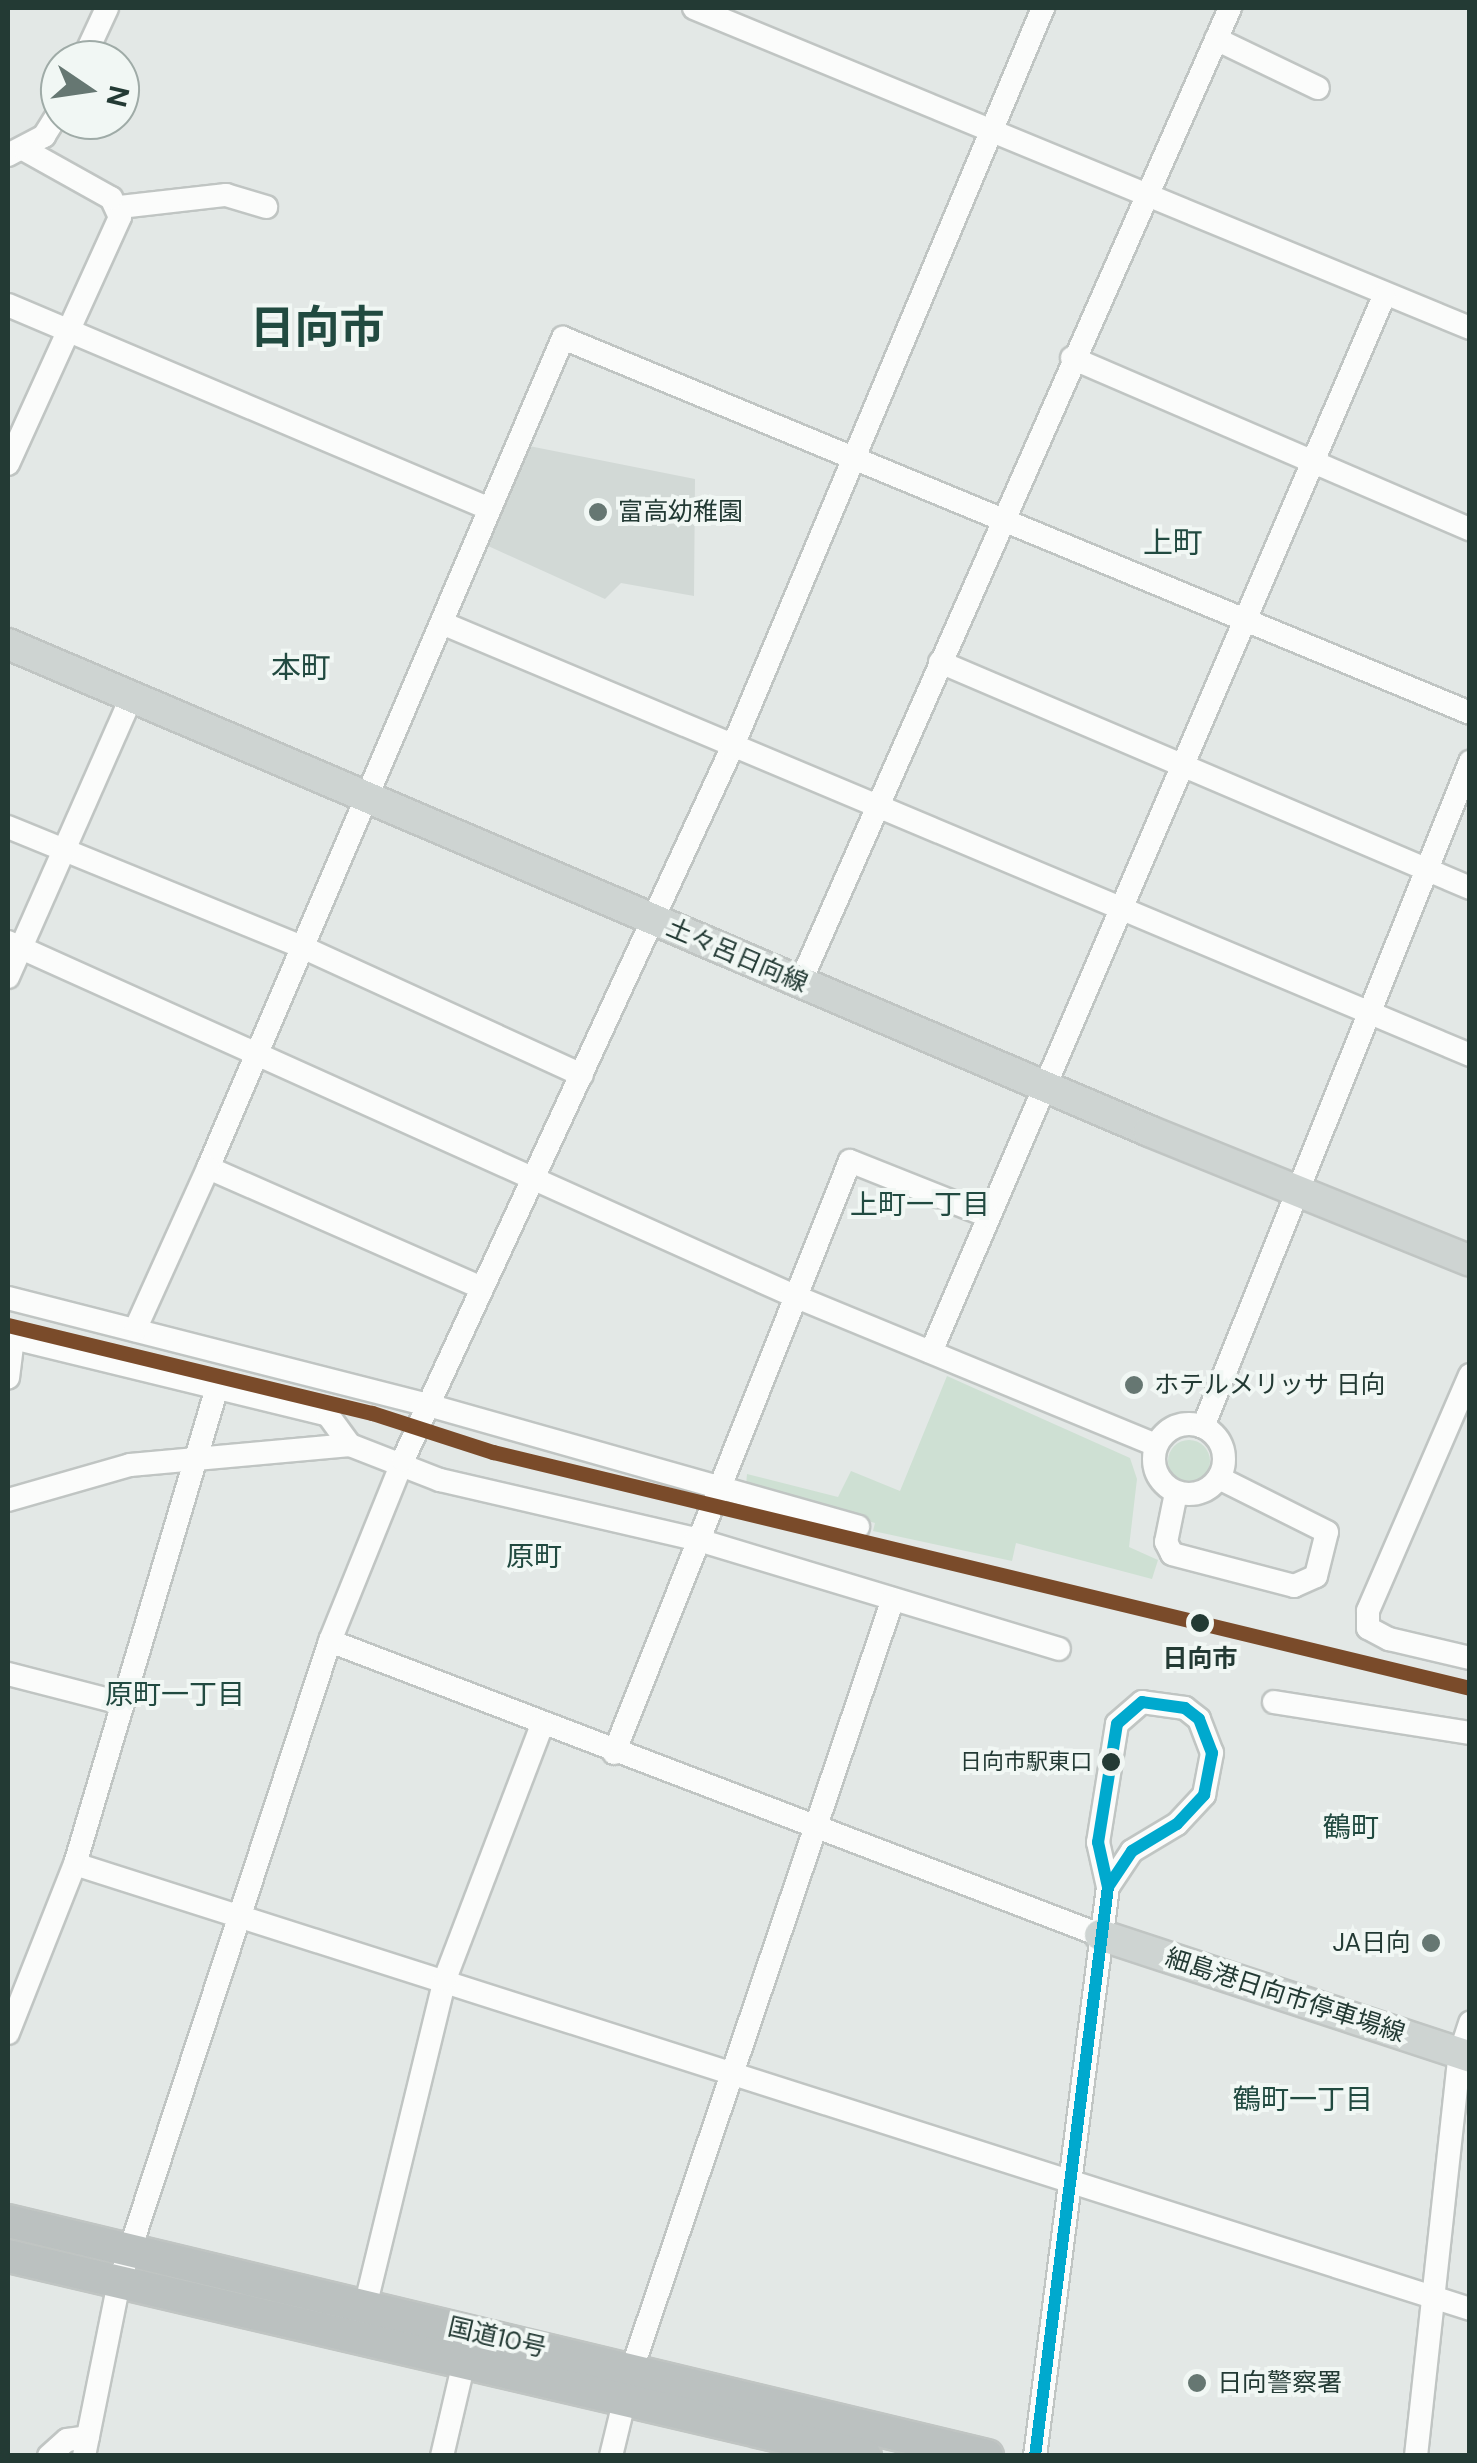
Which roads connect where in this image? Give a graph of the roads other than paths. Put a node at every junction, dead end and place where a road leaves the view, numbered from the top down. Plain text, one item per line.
1 (107, 8) edge
2 (694, 8) edge
3 (1043, 8) edge
4 (1230, 8) edge
5 (1216, 38) junction
6 (92, 40) edge
7 (1318, 88) dead end
8 (989, 134) junction
9 (40, 138) edge
10 (16, 152) edge
11 (1144, 196) junction
12 (120, 206) junction
13 (266, 207) dead end
14 (1384, 296) junction
15 (8, 305) edge
16 (1470, 328) edge
17 (69, 334) junction
18 (1072, 358) junction
19 (852, 457) junction
20 (1314, 460) junction
21 (8, 464) edge
22 (490, 509) junction
23 (1002, 519) junction
24 (1470, 529) edge
25 (1245, 620) junction
26 (442, 624) junction
27 (8, 644) edge
28 (940, 662) junction
29 (131, 698) junction
30 (1470, 712) edge
31 (732, 748) junction
32 (1470, 762) edge
33 (1182, 766) junction
34 (368, 794) junction
35 (877, 806) junction
36 (8, 827) edge
37 (62, 850) junction
38 (1426, 871) junction
39 (1470, 888) edge
40 (1120, 908) junction
41 (656, 920) junction
42 (14, 945) edge
43 (300, 946) junction
44 (8, 976) edge
45 (800, 982) junction
46 (1369, 1013) junction
47 (254, 1052) junction
48 (1470, 1055) edge
49 (582, 1075) junction
50 (1043, 1086) junction
51 (208, 1168) junction
52 (535, 1176) junction
53 (1298, 1190) junction
54 (988, 1216) junction
55 (1470, 1261) edge
56 (482, 1288) junction
57 (792, 1295) junction
58 (8, 1298) edge
59 (135, 1330) junction
60 (10, 1337) edge
61 (930, 1352) junction
62 (1470, 1376) edge
63 (8, 1378) edge
64 (217, 1388) junction
65 (428, 1405) junction
66 (1203, 1427) junction
67 (350, 1445) junction
68 (1156, 1445) junction
69 (198, 1454) junction
70 (403, 1460) junction
71 (1219, 1478) junction
72 (716, 1486) junction
73 (1176, 1493) junction
74 (8, 1500) edge
75 (858, 1528) dead end
76 (695, 1539) junction
77 (894, 1599) junction
78 (330, 1641) junction
79 (1059, 1649) dead end
80 (1470, 1658) edge
81 (8, 1674) edge
82 (1274, 1702) dead end
83 (121, 1704) junction
84 (541, 1727) junction
85 (1470, 1733) edge
86 (614, 1753) junction
87 (814, 1826) junction
88 (76, 1864) junction
89 (1108, 1887) junction
90 (237, 1916) junction
91 (1100, 1935) junction
92 (445, 1979) junction
93 (1470, 2024) edge
94 (8, 2033) edge
95 (1465, 2056) edge
96 (734, 2073) junction
97 (1068, 2185) junction
98 (8, 2221) edge
99 (130, 2250) junction
100 (8, 2256) edge
101 (119, 2283) junction
102 (1432, 2297) junction
103 (365, 2307) junction
104 (1470, 2309) edge
105 (464, 2362) junction
106 (628, 2383) junction
107 (86, 2446) edge
108 (49, 2456) edge
109 (442, 2456) edge
110 (611, 2456) edge
111 (865, 2456) edge
112 (987, 2456) edge
113 (1035, 2456) edge
114 (1416, 2456) edge

1 - 6 street
2 - 8 street
3 - 8 street
4 - 5 street
5 - 7 street
5 - 11 street
8 - 11 street
8 - 19 street
9 - 10 street
10 - 12 street
11 - 14 street
11 - 18 street
12 - 13 street
12 - 17 street
14 - 16 street
14 - 20 street
15 - 17 street
17 - 21 street
17 - 22 street
18 - 20 street
18 - 23 street
19 - 22 street
19 - 23 street
19 - 31 street
20 - 24 street
20 - 25 street
22 - 26 street
23 - 25 street
23 - 28 street
25 - 30 street
25 - 33 street
26 - 31 street
26 - 34 street
27 - 29 main road, 土々呂日向線
28 - 33 street
28 - 35 street
29 - 34 main road, 土々呂日向線
29 - 37 street
31 - 35 street
31 - 41 street
32 - 38 street
33 - 38 street
33 - 40 street
34 - 41 main road, 土々呂日向線
34 - 43 street
35 - 40 street
35 - 45 street
36 - 37 street
37 - 42 street
37 - 43 street
38 - 39 street
38 - 46 street
40 - 46 street
40 - 50 street
41 - 45 main road, 土々呂日向線
41 - 49 street
42 - 44 street
42 - 47 street
43 - 47 street
43 - 49 street
45 - 50 main road, 土々呂日向線
46 - 48 street
46 - 53 street
47 - 51 street
47 - 52 street
49 - 52 street
50 - 53 main road, 土々呂日向線
50 - 54 street
51 - 56 street
51 - 59 street
52 - 56 street
52 - 57 street
53 - 55 main road, 土々呂日向線
53 - 66 street
54 - 57 street
54 - 61 street
56 - 65 street
57 - 61 street
57 - 72 street
58 - 59 street
59 - 65 street
60 - 63 street
60 - 64 street
61 - 68 street
62 - 80 street
64 - 67 street
64 - 69 street
65 - 70 street
65 - 72 street
66 - 68 street
66 - 71 street
67 - 69 street
67 - 70 street
68 - 73 street
69 - 74 street
69 - 83 street
70 - 76 street
70 - 78 street
71 - 73 street
71 - 73 street
72 - 75 street
72 - 76 street
76 - 77 street
76 - 86 street
77 - 79 street
77 - 87 street
78 - 84 street
78 - 90 street
81 - 83 street
82 - 85 street
83 - 88 street
84 - 86 street
84 - 92 street
86 - 87 street
87 - 91 street
87 - 96 street
88 - 90 street
88 - 94 street
89 - 89 street
89 - 91 street
90 - 92 street
90 - 99 street
91 - 95 main road, 細島港日向市停車場線
91 - 97 street
92 - 96 street
92 - 103 street
93 - 95 street
95 - 102 street
96 - 97 street
96 - 106 street
97 - 102 street
97 - 113 street
98 - 99 highway, 国道10号
99 - 101 street
99 - 103 highway, 国道10号
100 - 101 highway, 国道10号
101 - 105 highway, 国道10号
101 - 107 street
102 - 104 street
102 - 114 street
103 - 106 highway, 国道10号
105 - 106 highway, 国道10号
105 - 109 street
106 - 110 street
106 - 111 highway, 国道10号
106 - 112 highway, 国道10号
107 - 108 street

